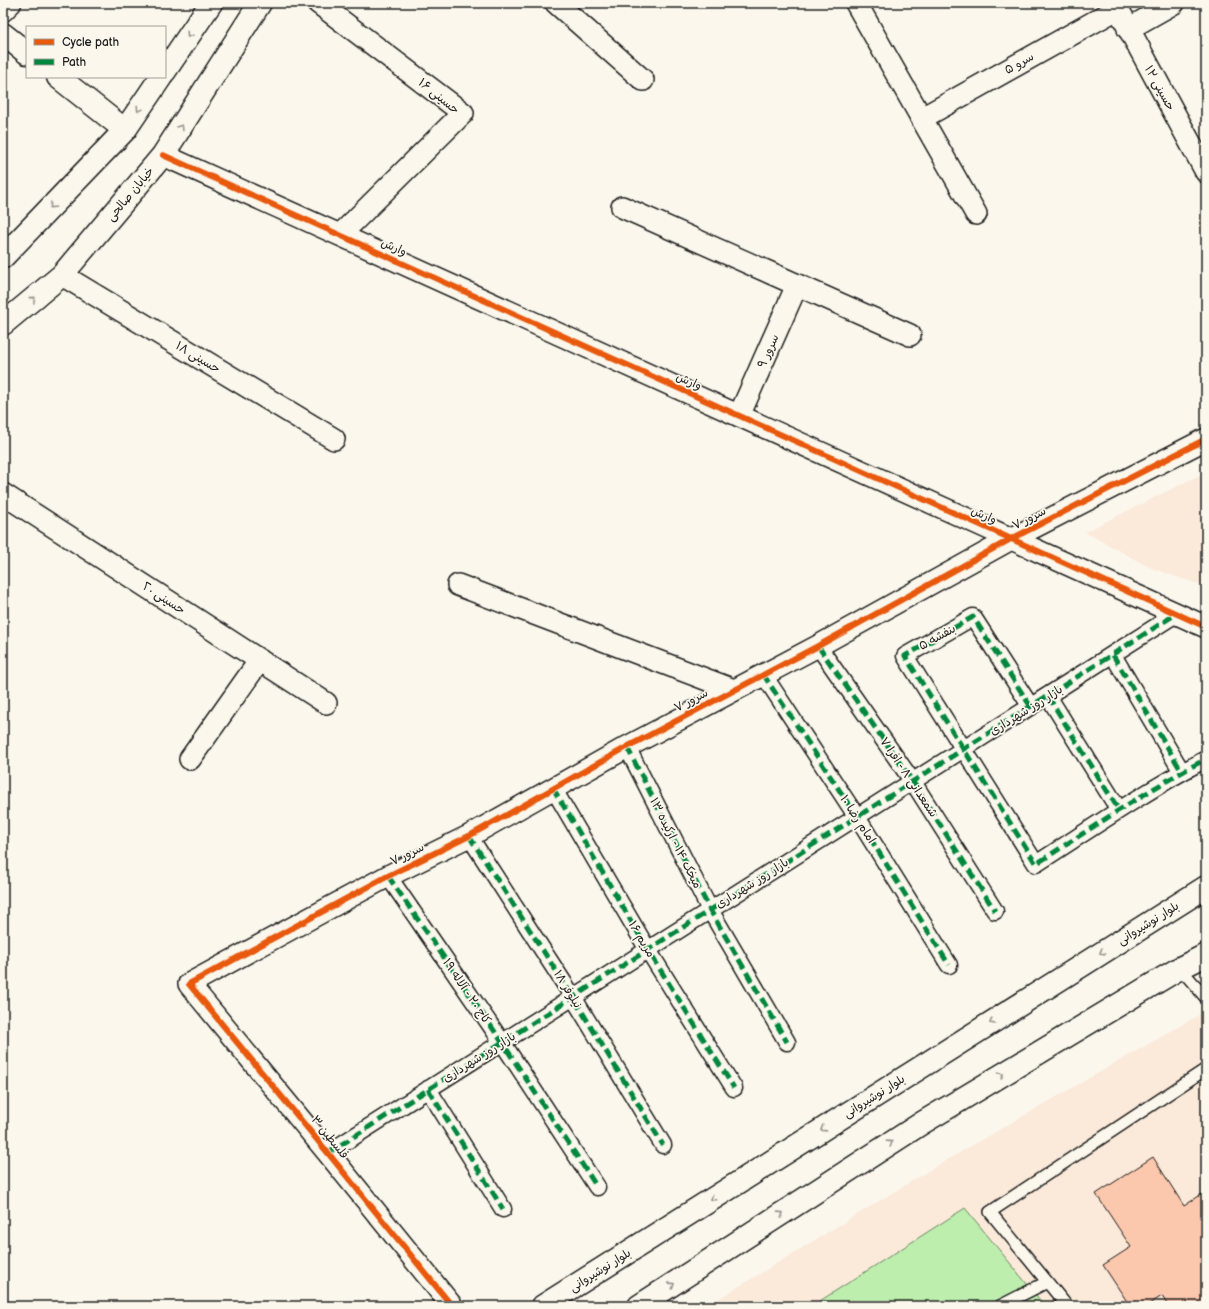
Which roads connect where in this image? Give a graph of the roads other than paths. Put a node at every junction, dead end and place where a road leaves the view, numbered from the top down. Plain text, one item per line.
1 (10, 3) edge
2 (211, 3) edge
3 (260, 3) edge
4 (318, 3) edge
5 (556, 3) edge
6 (856, 3) edge
7 (1174, 3) edge
8 (1116, 6) edge
9 (3, 10) edge
10 (1128, 29) junction
11 (3, 34) edge
12 (26, 52) edge
13 (166, 70) edge
14 (59, 78) edge
15 (160, 78) edge
16 (644, 80) dead end
17 (922, 118) junction
18 (125, 130) junction
19 (163, 155) junction
20 (1206, 172) edge
21 (622, 207) dead end
22 (976, 214) dead end
23 (340, 235) junction
24 (3, 257) edge
25 (62, 275) junction
26 (797, 285) junction
27 (3, 324) edge
28 (910, 335) dead end
29 (739, 416) junction
30 (1206, 439) edge
31 (334, 440) dead end
32 (3, 494) edge
33 (1011, 539) junction
34 (458, 585) dead end
35 (1176, 614) junction
36 (1205, 627) edge
37 (818, 646) junction
38 (1113, 655) junction
39 (260, 660) junction
40 (763, 674) junction
41 (734, 690) junction
42 (1048, 696) junction
43 (326, 703) dead end
44 (1031, 707) junction
45 (627, 747) junction
46 (964, 749) junction
47 (190, 759) dead end
48 (1206, 759) edge
49 (1182, 772) junction
50 (913, 782) junction
51 (553, 788) junction
52 (1119, 810) junction
53 (857, 817) junction
54 (469, 836) junction
55 (388, 876) junction
56 (1202, 888) edge
57 (710, 910) junction
58 (995, 911) dead end
59 (648, 950) junction
60 (1206, 955) edge
61 (950, 965) dead end
62 (1180, 968) junction
63 (189, 984) joint
64 (573, 997) junction
65 (1206, 998) edge
66 (502, 1042) junction
67 (787, 1042) dead end
68 (1206, 1069) edge
69 (734, 1088) dead end
70 (428, 1089) junction
71 (663, 1145) dead end
72 (328, 1153) junction
73 (597, 1186) dead end
74 (503, 1209) dead end
75 (1047, 1282) junction
76 (452, 1306) edge
77 (543, 1306) edge
78 (639, 1306) edge
79 (1000, 1306) edge
80 (1067, 1306) edge

1 - 9 main road
2 -> 13 main road
19 -> 3 main road, خيابان صالحی
4 - 23 street, حسینی ۱۶
5 - 16 street
6 - 17 street
7 - 10 street
8 - 10 street, حسینی ۱۲
8 - 17 street, سرو ۵
10 - 20 street, حسینی ۱۲
11 - 12 main road
14 - 18 main road
15 -> 18 main road
17 - 22 street
18 -> 24 main road
19 - 23 street, وارش
19 - 25 main road, خيابان صالحی
21 - 26 street
23 - 29 street, وارش
27 -> 25 main road, خيابان صالحی
25 - 31 street, حسینی ۱۸
26 - 28 street
26 - 29 street, سرور ۹
29 - 33 street, وارش
30 - 33 street, سرور ۷
32 - 39 street, حسینی ٢٠
33 - 35 street, وارش
33 - 37 street, سرور ۷
34 - 41 street
35 - 36 street, وارش
35 - 38 street, بازار روز شهرداری
37 - 40 street, سرور ۷
37 - 50 street, شمعدانی ۸ - افرا ۷
38 - 42 street, بازار روز شهرداری
38 - 49 street
39 - 43 street, حسینی ٢٠
39 - 47 street
40 - 41 street, سرور ۷
40 - 53 street, امام رضا ۱۰
41 - 45 street, سرور ۷
42 - 44 street, بازار روز شهرداری
42 - 52 street
44 - 46 street, بازار روز شهرداری
44 - 46 street, بنفشه ۵
45 - 51 street, سرور ۷
45 - 57 street, میخک ۱۴ - ارکیده ۱۳
46 - 50 street, بازار روز شهرداری
46 - 52 street
48 - 49 street
49 - 52 street
50 - 53 street, بازار روز شهرداری
50 - 58 street, شمعدانی ۸ - افرا ۷
51 - 54 street, سرور ۷
51 - 59 street, مریم ۱۶
53 - 57 street, بازار روز شهرداری
53 - 61 street, امام رضا ۱۰
54 - 55 street, سرور ۷
54 - 64 street, نیلوفر ۱۸
55 - 63 street, سرور ۷
55 - 66 street, کاج ۲۰ - آلاله ۱۹
56 -> 77 main road, بلوار نوشیروانی
57 - 59 street, بازار روز شهرداری
57 - 67 street, میخک ۱۴ - ارکیده ۱۳
59 - 64 street, بازار روز شهرداری
59 - 69 street, مریم ۱۶
60 - 62 main road
62 - 65 lane
78 -> 62 main road
63 - 72 street, فلسطین ۳
64 - 66 street, بازار روز شهرداری
64 - 71 street, نیلوفر ۱۸
66 - 70 street, بازار روز شهرداری
66 - 73 street, کاج ۲۰ - آلاله ۱۹
68 - 75 lane
70 - 72 street, بازار روز شهرداری
70 - 74 street
72 - 76 street, فلسطین ۳
75 - 79 lane
75 - 80 lane

